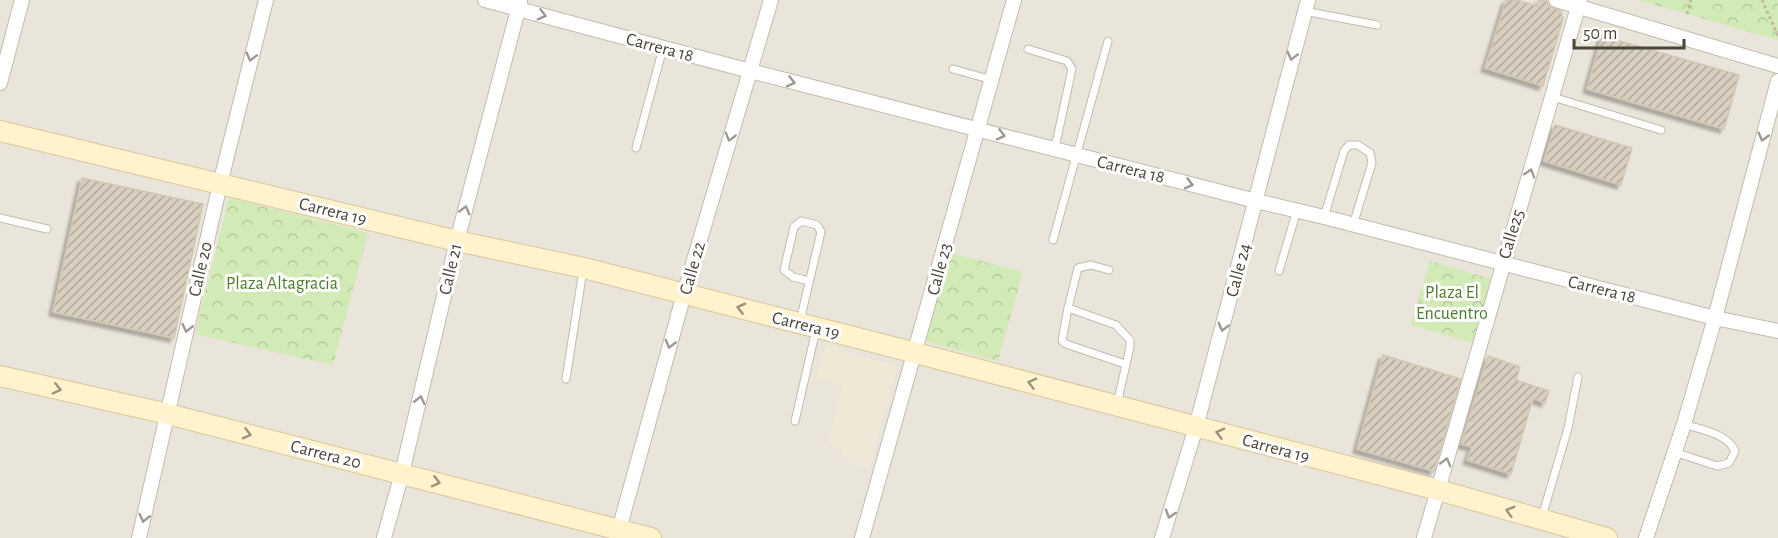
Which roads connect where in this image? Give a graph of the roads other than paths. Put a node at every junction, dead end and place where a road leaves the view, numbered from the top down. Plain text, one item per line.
1 (22, 0) edge
2 (266, 0) edge
3 (486, 0) edge
4 (771, 0) edge
5 (1014, 0) edge
6 (1556, 0) edge
7 (1579, 3) edge
8 (519, 4) edge
9 (1306, 5) edge
10 (1377, 25) dead end
11 (1108, 41) dead end
12 (663, 48) junction
13 (1028, 49) dead end
14 (1778, 66) edge
15 (953, 69) dead end
16 (750, 71) junction
17 (992, 80) junction
18 (1778, 81) edge
19 (0, 83) edge
20 (1553, 97) junction
21 (978, 129) junction
22 (1661, 130) dead end
23 (0, 131) edge
24 (636, 148) dead end
25 (1055, 148) junction
26 (1076, 155) junction
27 (219, 183) junction
28 (1256, 201) junction
29 (1297, 210) junction
30 (1324, 217) junction
31 (0, 218) edge
32 (1353, 225) junction
33 (46, 229) dead end
34 (1053, 240) dead end
35 (457, 241) junction
36 (1502, 264) junction
37 (584, 268) junction
38 (1109, 270) dead end
39 (1279, 271) dead end
40 (809, 281) junction
41 (684, 294) junction
42 (1068, 308) junction
43 (1715, 318) junction
44 (808, 325) junction
45 (1777, 328) edge
46 (916, 353) junction
47 (1125, 364) junction
48 (0, 376) edge
49 (1578, 377) dead end
50 (566, 379) dead end
51 (1116, 406) junction
52 (168, 414) junction
53 (795, 421) dead end
54 (1684, 424) junction
55 (1196, 427) junction
56 (1674, 452) junction
57 (402, 474) junction
58 (1438, 490) junction
59 (1541, 519) junction
60 (618, 534) edge
61 (139, 538) edge
62 (384, 538) edge
63 (651, 538) edge
64 (862, 538) edge
65 (1162, 538) edge
66 (1424, 538) edge
67 (1607, 538) edge
68 (1646, 538) edge

1 - 19 street
2 -> 27 street, Calle 20
3 - 8 street, Carrera 18
4 - 16 street, Calle 22
5 - 17 street, Calle 23
6 - 7 street
7 - 14 street
7 - 20 street, Calle25
8 -> 12 street, Carrera 18
35 -> 8 street, Calle 21
9 - 10 lane
9 -> 28 street, Calle 24
11 - 26 lane
12 - 16 street, Carrera 18
12 - 24 lane
13 - 25 lane
15 - 17 lane
16 -> 21 street, Carrera 18
16 -> 41 street, Calle 22
17 - 21 street, Calle 23
18 -> 43 street
20 - 22 lane
36 -> 20 street, Calle25
21 -> 25 street, Carrera 18
21 - 46 street, Calle 23
23 - 27 street, Carrera 19
25 - 26 street, Carrera 18
26 -> 28 street, Carrera 18
26 - 34 lane
27 - 35 street, Carrera 19
27 -> 52 street, Calle 20
28 - 29 street, Carrera 18
28 -> 55 street, Calle 24
29 - 30 street, Carrera 18
29 - 39 lane
30 - 32 street, Carrera 18
30 - 32 lane
31 - 33 lane
32 - 36 street, Carrera 18
35 - 37 street, Carrera 19
57 -> 35 street, Calle 21
36 - 43 street, Carrera 18
58 -> 36 street, Calle25
37 - 41 street, Carrera 19
37 - 50 lane
38 - 42 lane
40 - 40 lane
40 - 44 lane
44 -> 41 street, Carrera 19
41 -> 60 street, Calle 22
42 - 47 lane
42 - 47 lane
43 - 45 street, Carrera 18
43 - 54 street
44 - 46 street, Carrera 19
44 - 53 lane
51 -> 46 street, Carrera 19
46 - 64 street, Calle 23
47 - 51 lane
48 -> 52 street, Carrera 20
49 - 59 lane
51 - 55 street, Carrera 19
52 -> 57 street, Carrera 20
52 -> 61 street, Calle 20
54 - 56 street
54 - 56 lane
58 -> 55 street, Carrera 19
55 -> 65 street, Calle 24
56 - 68 street
57 -> 60 street, Carrera 20
57 - 62 street, Calle 21
59 -> 58 street, Carrera 19
58 - 66 street, Calle25
59 - 67 street, Carrera 19
60 - 63 street, Carrera 20

